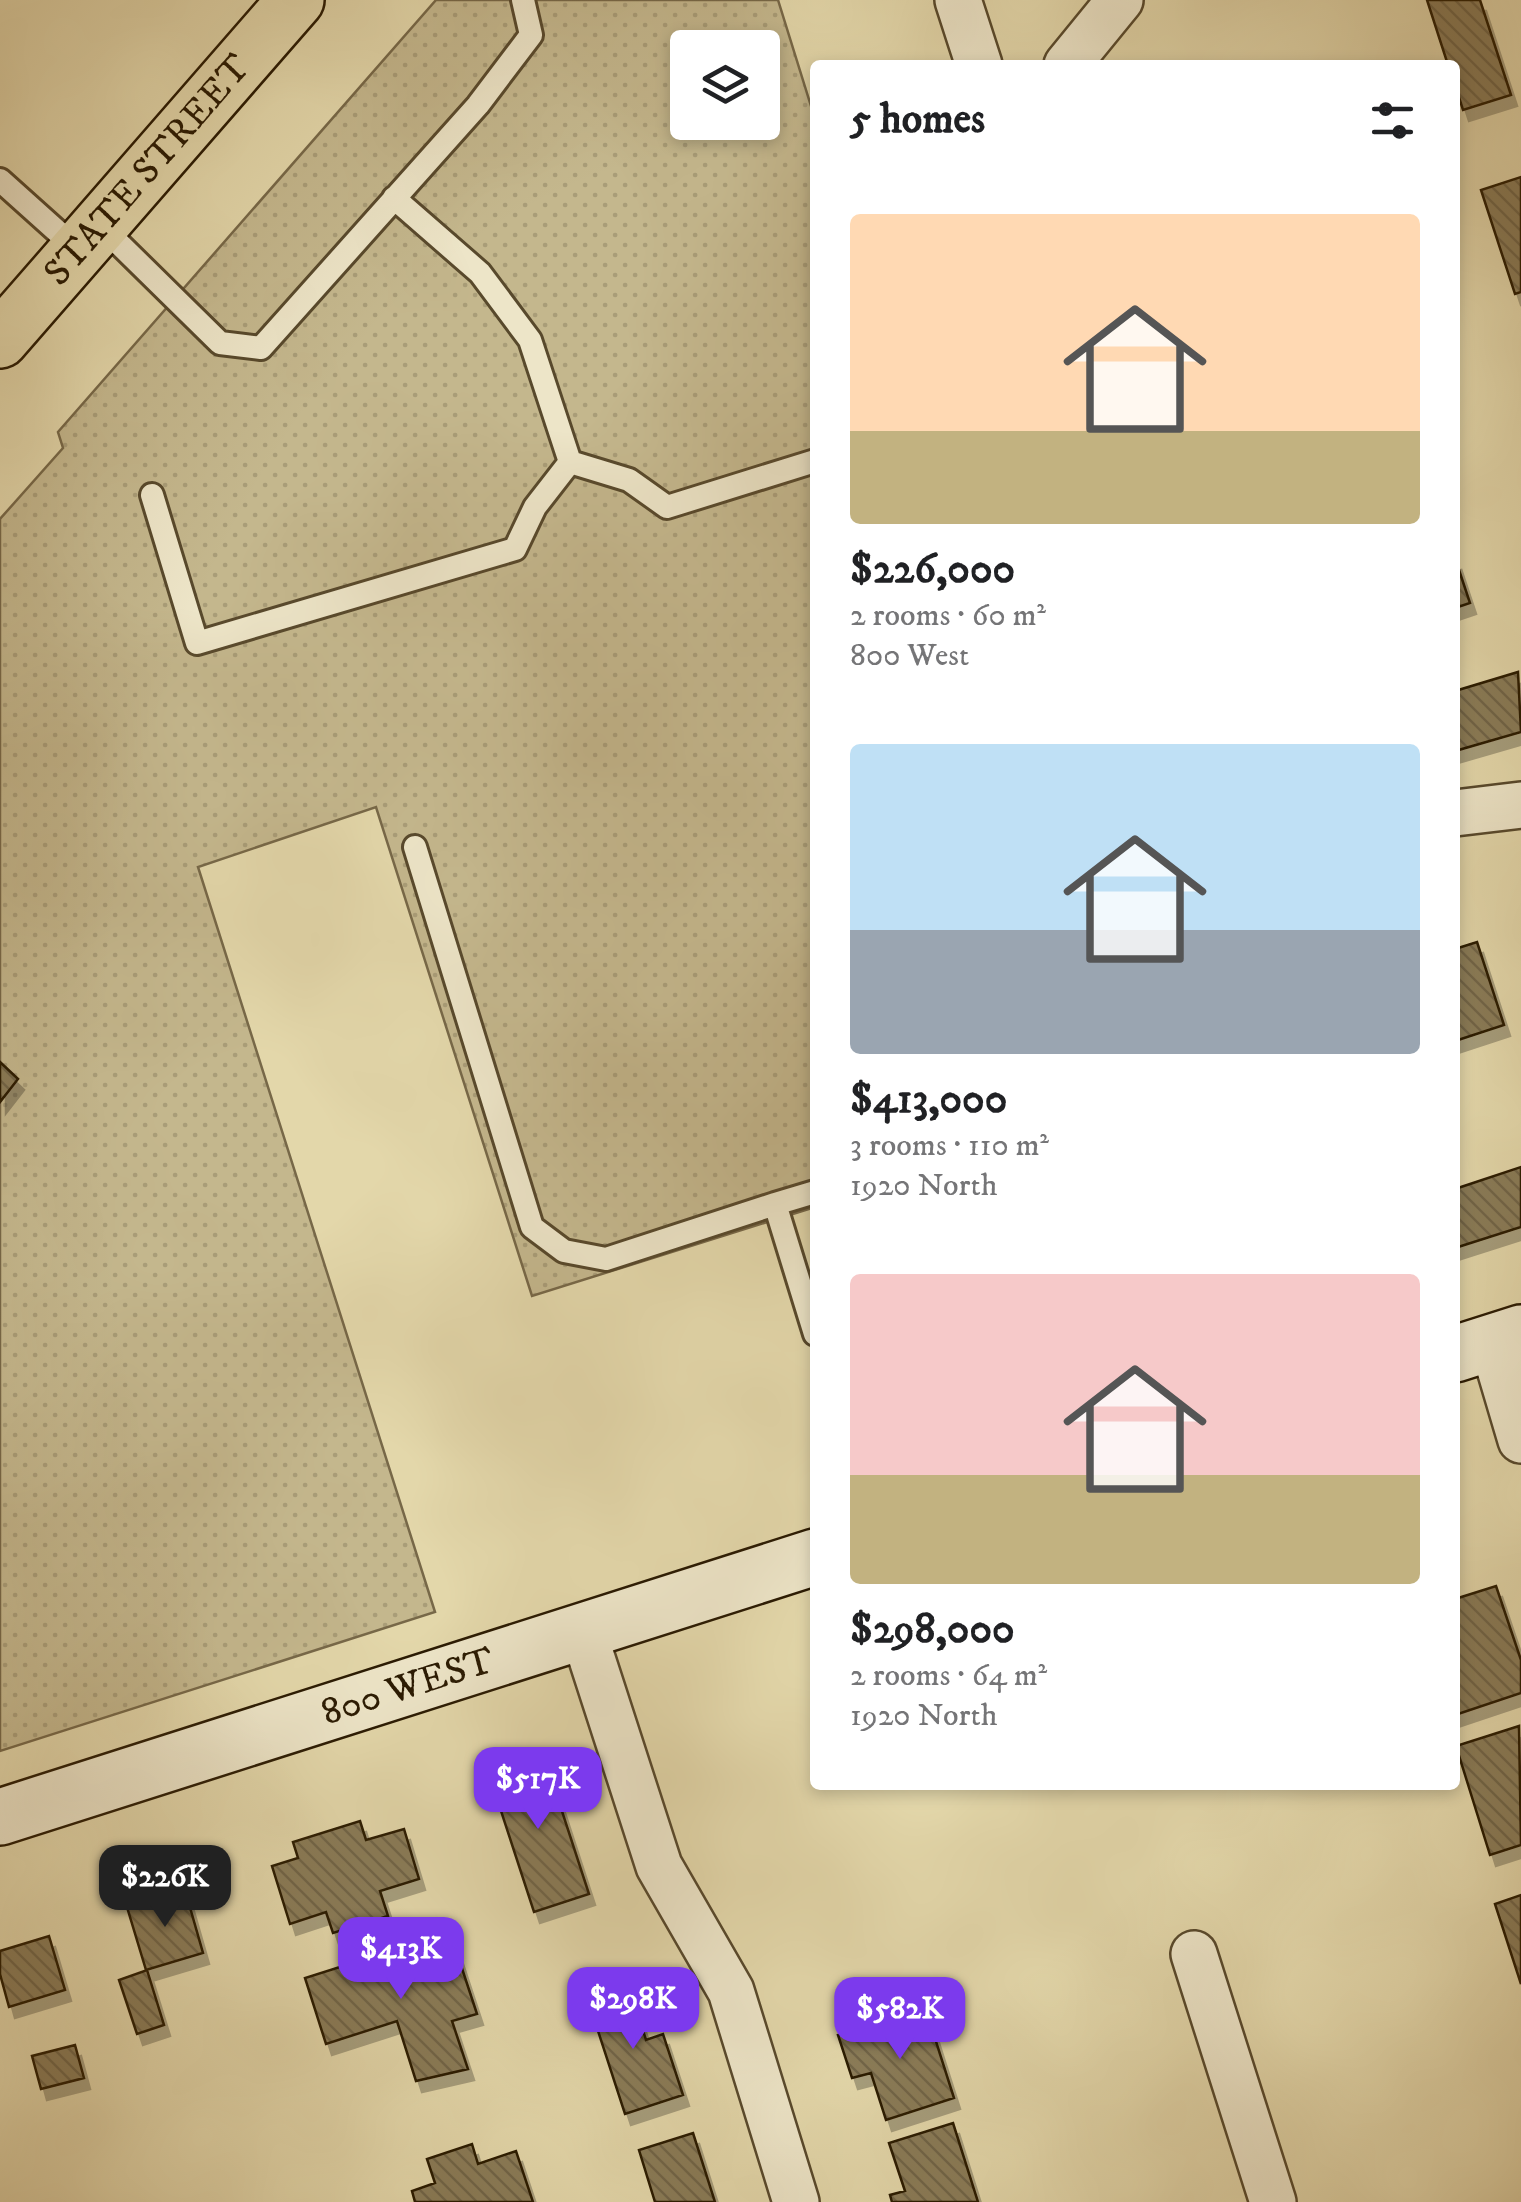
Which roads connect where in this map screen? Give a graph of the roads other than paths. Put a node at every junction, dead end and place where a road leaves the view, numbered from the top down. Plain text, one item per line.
1 (296, 0) edge
2 (523, 0) edge
3 (958, 0) edge
4 (1120, 0) edge
5 (977, 60) edge
6 (1072, 60) edge
7 (0, 180) edge
8 (394, 198) junction
9 (89, 238) junction
10 (0, 340) edge
11 (570, 462) junction
12 (810, 463) edge
13 (152, 496) dead end
14 (1521, 804) edge
15 (1460, 813) edge
16 (415, 847) dead end
17 (810, 1194) edge
18 (775, 1204) junction
19 (810, 1318) edge
20 (1489, 1343) edge
21 (1521, 1440) edge
22 (810, 1560) edge
23 (583, 1631) junction
24 (0, 1817) edge
25 (1194, 1954) dead end
26 (796, 2202) edge
27 (1273, 2202) edge

1 - 9 main road, STATE STREET
2 - 8 lane
3 - 5 street
4 - 6 street
7 - 9 lane
8 - 9 lane
8 - 11 lane
9 - 10 main road, STATE STREET
11 - 12 lane
11 - 13 lane
14 - 15 street
16 - 18 lane
17 - 18 lane
18 - 19 lane
20 - 21 street
22 - 23 street, 800 WEST
23 - 24 street, 800 WEST
23 - 26 street
25 - 27 street

